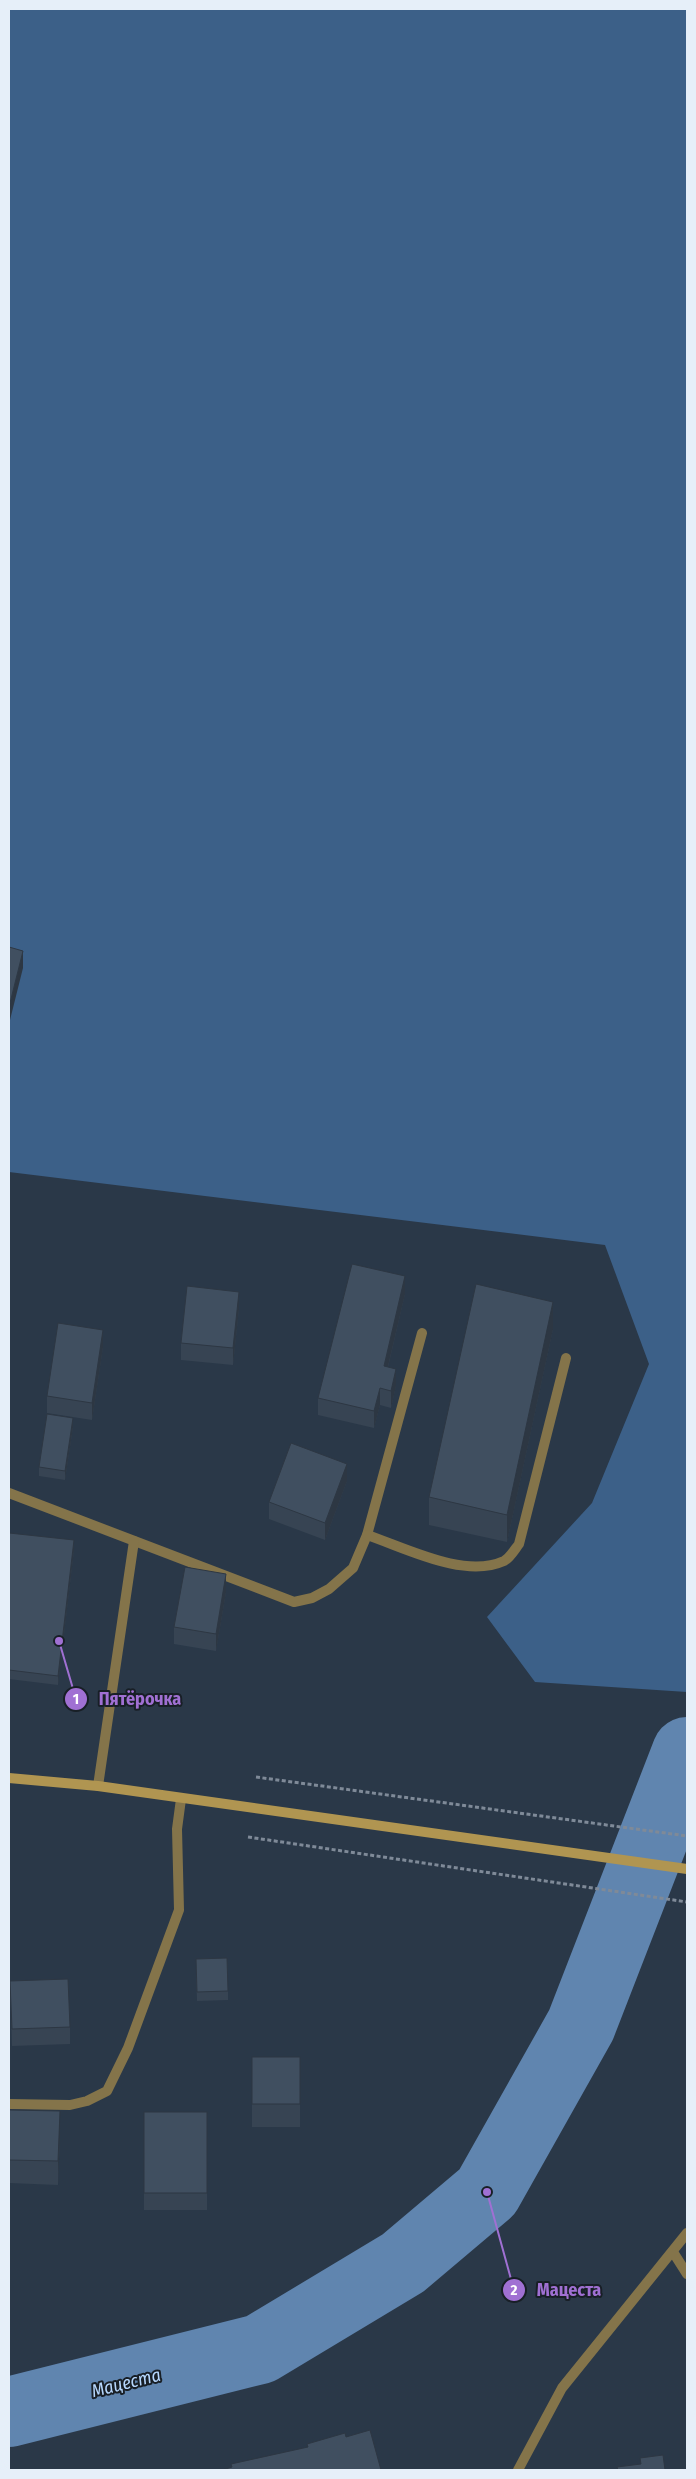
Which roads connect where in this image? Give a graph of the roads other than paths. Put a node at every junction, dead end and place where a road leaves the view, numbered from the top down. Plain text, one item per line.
1 (422, 1333) dead end
2 (566, 1358) dead end
3 (9, 1493) edge
4 (367, 1535) junction
5 (134, 1541) junction
6 (9, 1778) edge
7 (98, 1786) junction
8 (181, 1799) junction
9 (687, 1869) edge
10 (9, 2104) edge
11 (687, 2233) edge
12 (673, 2252) junction
13 (687, 2274) edge
14 (518, 2470) edge

1 - 4 street
2 - 4 street
3 - 5 street
4 - 5 street
5 - 7 street
6 - 7 street
7 - 8 street
8 - 9 street
8 - 10 street
11 - 12 street
12 - 13 street
12 - 14 street

